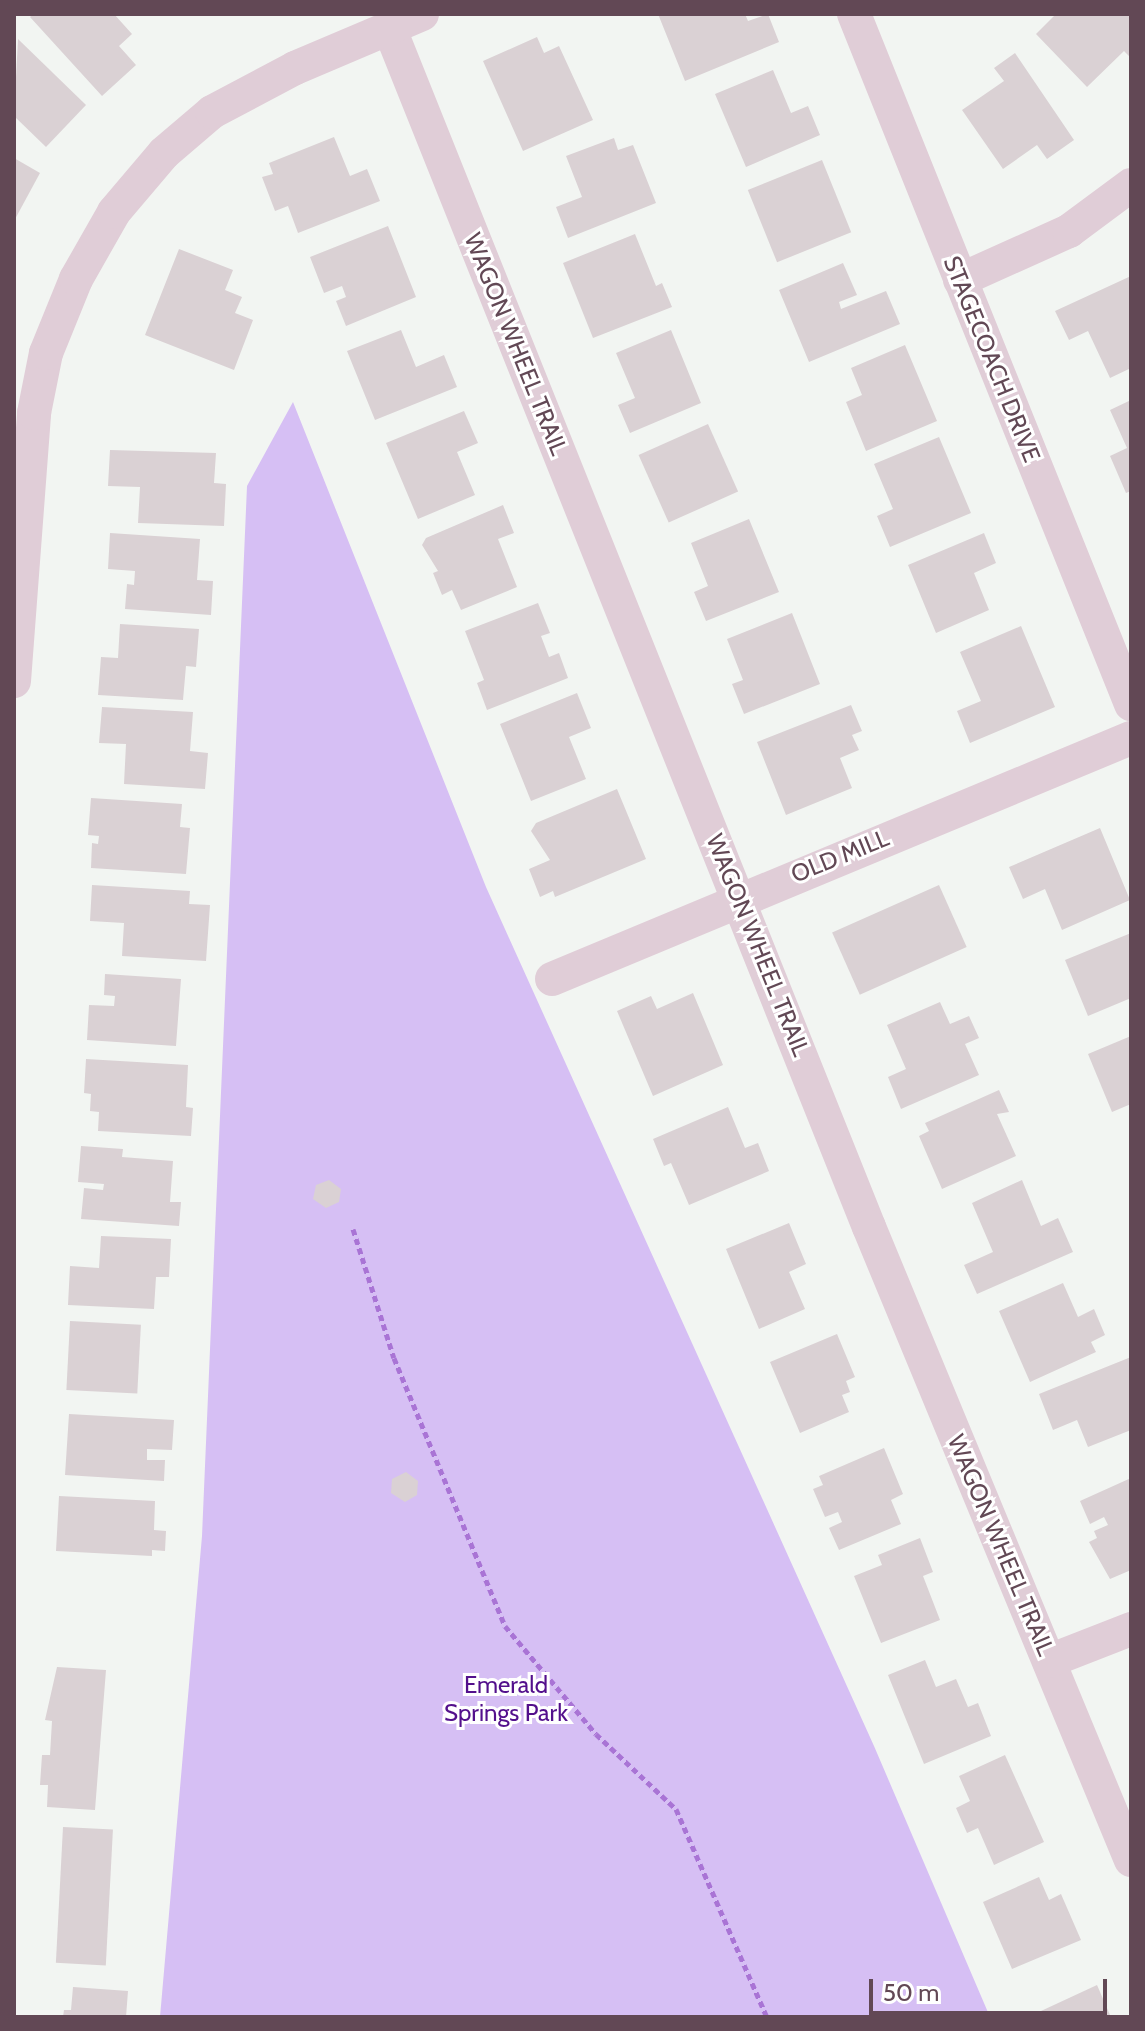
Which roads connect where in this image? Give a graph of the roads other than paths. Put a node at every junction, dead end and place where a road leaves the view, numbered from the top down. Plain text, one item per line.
1 (422, 14) edge
2 (854, 14) edge
3 (389, 27) junction
4 (1131, 185) edge
5 (960, 280) junction
6 (19, 543) edge
7 (14, 681) edge
8 (1131, 704) edge
9 (1131, 738) edge
10 (739, 897) junction
11 (552, 979) dead end
12 (1131, 1629) edge
13 (1049, 1661) junction
14 (1131, 1860) edge

1 - 3 street
2 - 5 street, STAGECOACH DRIVE
3 - 6 street
3 - 10 street, WAGON WHEEL TRAIL
4 - 5 street
5 - 8 street, STAGECOACH DRIVE
6 - 7 street
9 - 10 street, OLD MILL
10 - 11 street, OLD MILL
10 - 13 street, WAGON WHEEL TRAIL
12 - 13 street
13 - 14 street, WAGON WHEEL TRAIL

